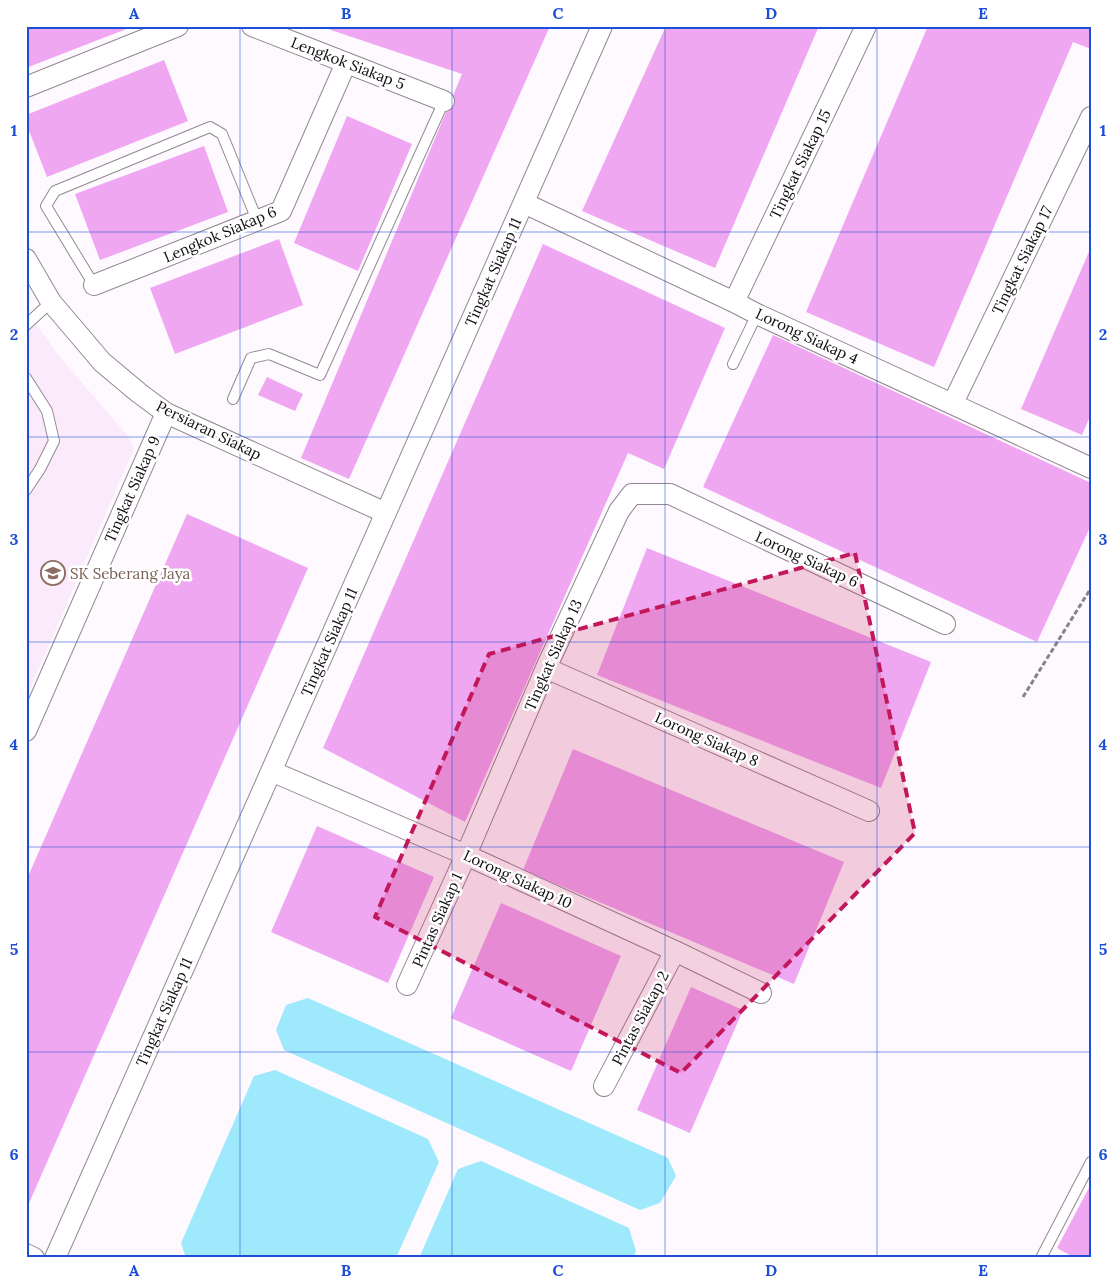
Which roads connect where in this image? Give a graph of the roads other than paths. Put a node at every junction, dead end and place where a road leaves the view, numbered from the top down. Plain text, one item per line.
1 (178, 26) edge
2 (252, 26) edge
3 (602, 26) edge
4 (866, 26) edge
5 (346, 63) junction
6 (26, 87) edge
7 (444, 101) joint
8 (1091, 117) edge
9 (524, 203) junction
10 (257, 220) junction
11 (26, 259) edge
12 (94, 285) joint
13 (52, 302) junction
14 (734, 302) junction
15 (758, 314) junction
16 (26, 324) edge
17 (732, 364) dead end
18 (26, 378) edge
19 (233, 399) dead end
20 (953, 403) junction
21 (166, 413) junction
22 (1091, 468) edge
23 (26, 490) edge
24 (670, 494) joint
25 (386, 513) junction
26 (945, 624) dead end
27 (546, 668) junction
28 (26, 731) edge
29 (271, 771) junction
30 (868, 811) dead end
31 (466, 855) junction
32 (675, 951) junction
33 (408, 985) dead end
34 (761, 993) dead end
35 (604, 1086) dead end
36 (1091, 1162) edge
37 (26, 1254) edge
38 (34, 1258) edge
39 (55, 1258) edge
40 (1041, 1258) edge

1 - 6 street
2 - 5 street, Lengkok Siakap 5
3 - 9 street, Tingkat Siakap 11
4 - 14 street, Tingkat Siakap 15
5 - 7 street, Lengkok Siakap 5
5 - 10 street, Lengkok Siakap 6
7 - 19 lane
8 - 20 street, Tingkat Siakap 17
9 - 14 street, Lorong Siakap 4
9 - 25 street, Tingkat Siakap 11
10 - 12 street, Lengkok Siakap 6
10 - 12 lane
11 - 13 street, Persiaran Siakap
13 - 16 lane
13 - 21 street, Persiaran Siakap
14 - 15 street, Lorong Siakap 4
15 - 17 lane
15 - 20 street, Lorong Siakap 4
18 - 23 lane
20 - 22 street, Lorong Siakap 4
21 - 25 street, Persiaran Siakap
21 - 28 street, Tingkat Siakap 9
24 - 26 street, Lorong Siakap 6
24 - 27 street, Tingkat Siakap 13
25 - 29 street, Tingkat Siakap 11
27 - 30 street, Lorong Siakap 8
27 - 31 street, Tingkat Siakap 13
29 - 31 street, Lorong Siakap 10
29 - 39 street, Tingkat Siakap 11
31 - 32 street, Lorong Siakap 10
31 - 33 street, Pintas Siakap 1
32 - 34 street, Lorong Siakap 10
32 - 35 street, Pintas Siakap 2
36 - 40 lane
37 - 38 street

